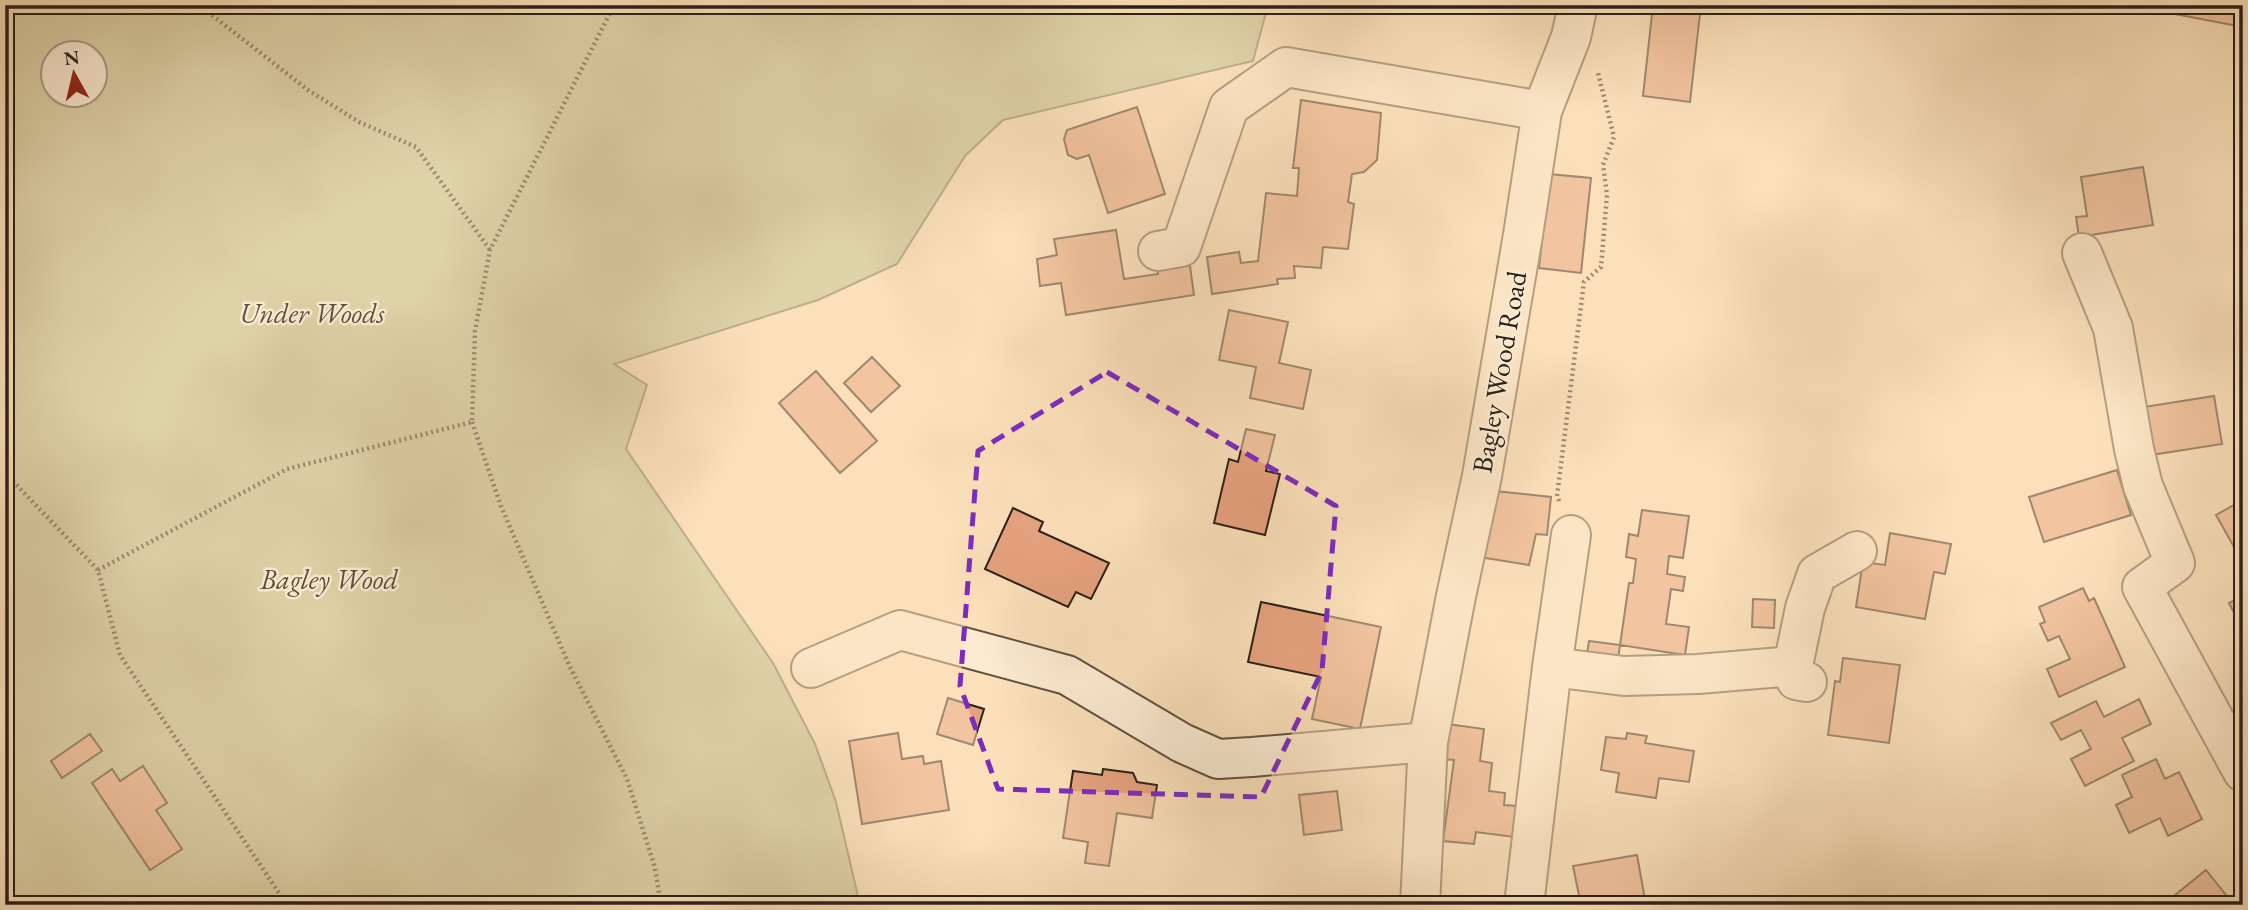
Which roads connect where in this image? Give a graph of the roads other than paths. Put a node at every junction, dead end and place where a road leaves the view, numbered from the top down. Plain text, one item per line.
1 (1575, 21) edge
2 (1542, 111) junction
3 (1158, 251) dead end
4 (2082, 253) dead end
5 (1571, 535) road end
6 (1857, 551) dead end
7 (1552, 667) junction
8 (811, 668) dead end
9 (1428, 742) junction
10 (2243, 772) edge
11 (1420, 905) edge
12 (1524, 905) edge

1 - 2 street, Bagley Wood Road
2 - 3 street
2 - 9 street, Bagley Wood Road
4 - 10 street
5 - 7 street
6 - 7 street
7 - 12 street
8 - 9 street
9 - 11 street, Bagley Wood Road

